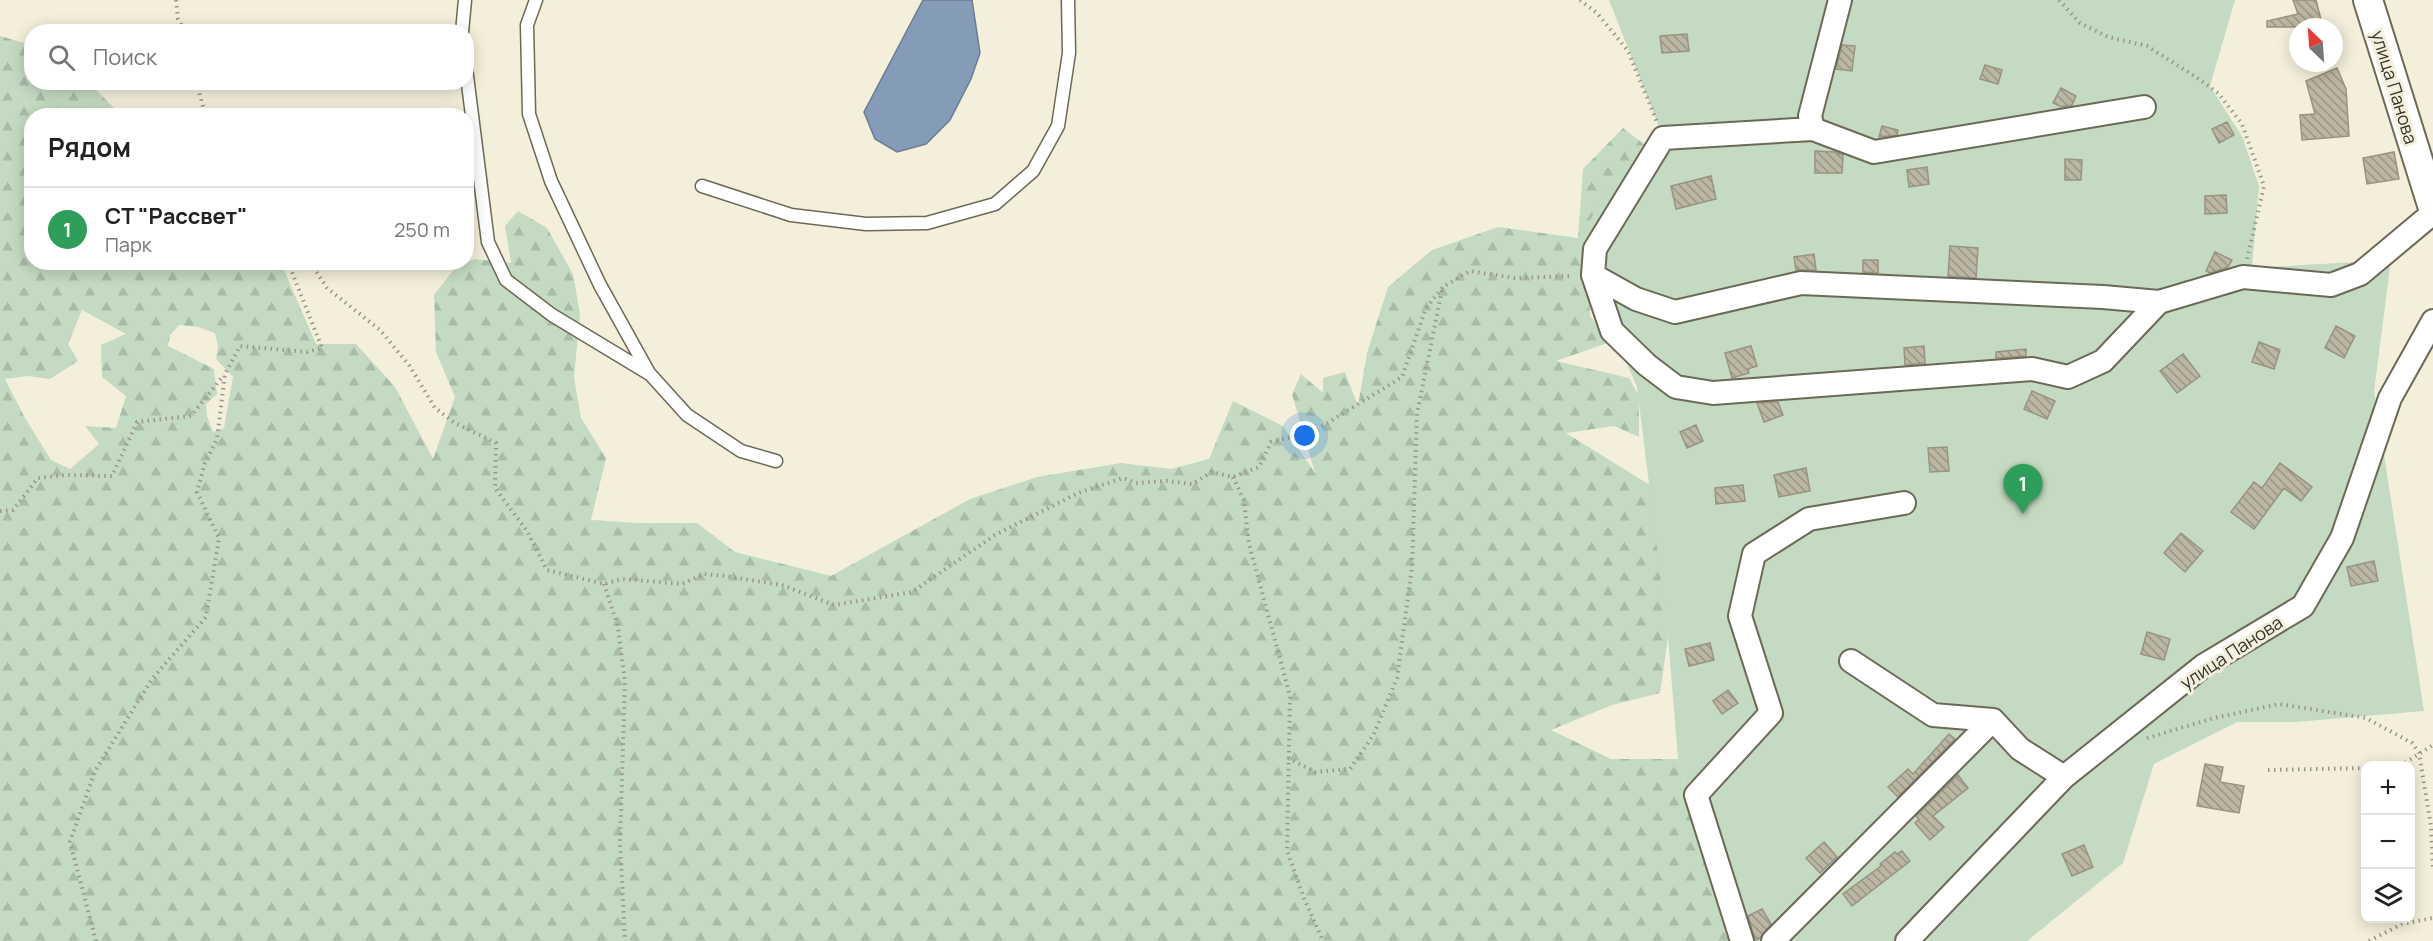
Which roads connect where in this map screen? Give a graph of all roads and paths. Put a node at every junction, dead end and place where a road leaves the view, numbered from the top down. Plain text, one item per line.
1 (176, 0) edge
2 (465, 0) edge
3 (536, 0) edge
4 (1068, 0) edge
5 (1580, 0) edge
6 (1840, 0) edge
7 (2059, 0) edge
8 (2368, 0) edge
9 (181, 24) edge
10 (463, 24) edge
11 (198, 90) edge
12 (469, 90) edge
13 (2144, 107) dead end
14 (204, 108) edge
15 (471, 108) edge
16 (1813, 129) junction
17 (474, 131) edge
18 (1663, 138) junction
19 (702, 186) dead end
20 (2433, 211) edge
21 (291, 270) edge
22 (315, 270) edge
23 (1593, 275) junction
24 (2243, 277) junction
25 (1443, 287) junction
26 (2159, 302) junction
27 (2433, 321) edge
28 (649, 373) junction
29 (225, 374) junction
30 (776, 461) dead end
31 (1233, 477) junction
32 (1904, 503) dead end
33 (0, 511) edge
34 (604, 584) junction
35 (1851, 661) dead end
36 (1993, 720) junction
37 (2139, 740) dead end
38 (2433, 746) edge
39 (2419, 753) junction
40 (1288, 758) junction
41 (2406, 761) edge
42 (2361, 768) edge
43 (2268, 770) dead end
44 (2064, 777) junction
45 (2433, 870) edge
46 (2433, 918) edge
47 (96, 941) edge
48 (625, 941) edge
49 (1323, 941) edge
50 (1742, 941) edge
51 (1773, 941) edge
52 (1907, 941) edge
53 (2369, 941) edge

1 - 9 path
2 - 10 lane
3 - 28 lane
4 - 19 lane
5 - 18 path
6 - 16 street
7 - 24 path
8 - 20 street, улица Панова
11 - 14 path
12 - 15 lane
13 - 16 street
16 - 18 street
17 - 28 lane
18 - 23 street
20 - 24 street
21 - 29 path
22 - 34 path
23 - 25 path
23 - 26 street
23 - 26 street
24 - 26 street
25 - 31 path
25 - 40 path
27 - 44 street, улица Панова
28 - 30 lane
29 - 33 path
29 - 47 path
31 - 34 path
31 - 40 path
32 - 50 street
34 - 48 path
35 - 36 street
36 - 44 street
36 - 51 street
37 - 39 path
38 - 39 path
39 - 41 path
39 - 45 path
40 - 49 path
42 - 43 path
44 - 52 street, улица Панова
46 - 53 path

